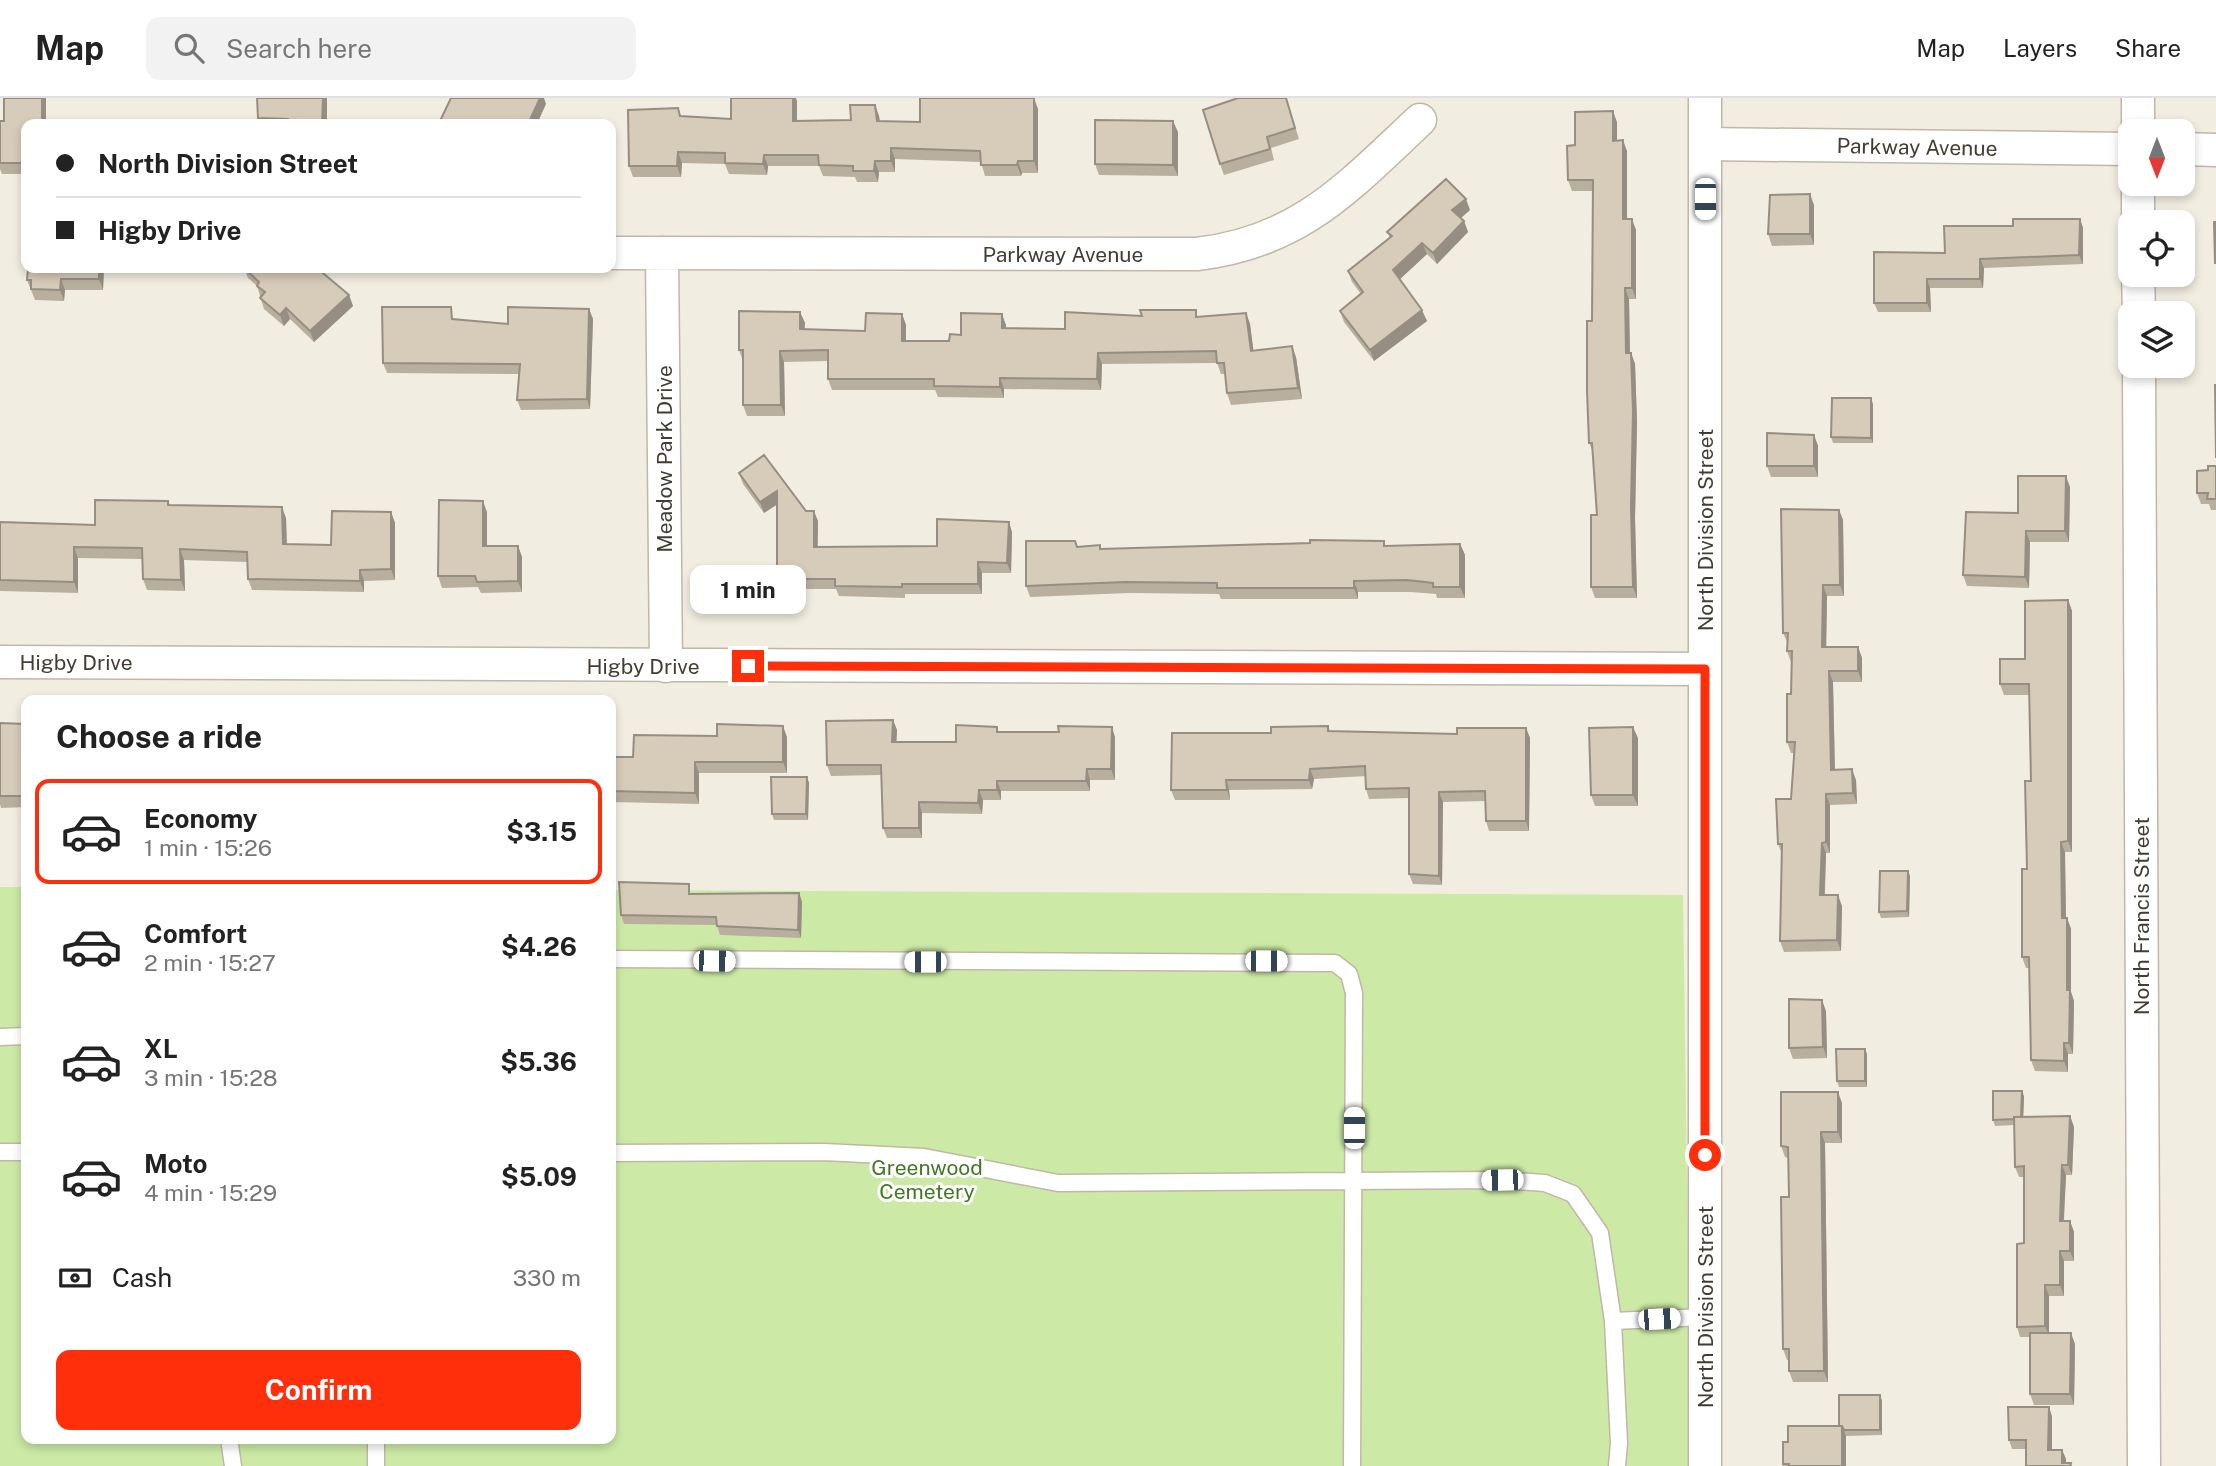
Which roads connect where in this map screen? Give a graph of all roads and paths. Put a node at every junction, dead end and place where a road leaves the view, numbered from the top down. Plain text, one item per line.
1 (1705, 98) edge
2 (2138, 98) edge
3 (2138, 119) edge
4 (1420, 120) dead end
5 (1705, 144) junction
6 (2118, 149) edge
7 (2195, 149) edge
8 (2216, 150) edge
9 (616, 253) edge
10 (662, 253) junction
11 (2139, 378) edge
12 (0, 662) edge
13 (666, 666) junction
14 (1705, 669) junction
15 (616, 959) edge
16 (0, 1037) edge
17 (21, 1037) edge
18 (0, 1152) edge
19 (21, 1152) edge
20 (616, 1153) edge
21 (1354, 1182) junction
22 (1705, 1317) junction
23 (1613, 1321) junction
24 (230, 1444) edge
25 (376, 1444) edge
26 (233, 1466) edge
27 (376, 1466) edge
28 (1352, 1466) edge
29 (1617, 1466) edge
30 (1705, 1466) edge
31 (2144, 1466) edge

1 - 5 street, North Division Street
2 - 3 street
4 - 10 street, Parkway Avenue
5 - 6 street, Parkway Avenue
5 - 14 street, North Division Street
7 - 8 street
9 - 10 street, Parkway Avenue
10 - 13 street, Meadow Park Drive
11 - 31 street, North Francis Street
12 - 13 street, Higby Drive
13 - 14 street, Higby Drive
14 - 22 street, North Division Street
15 - 21 lane
16 - 17 lane
18 - 19 lane
20 - 21 lane
21 - 23 lane
21 - 28 lane
22 - 23 lane
22 - 30 street, North Division Street
23 - 29 lane
24 - 26 lane
25 - 27 lane

